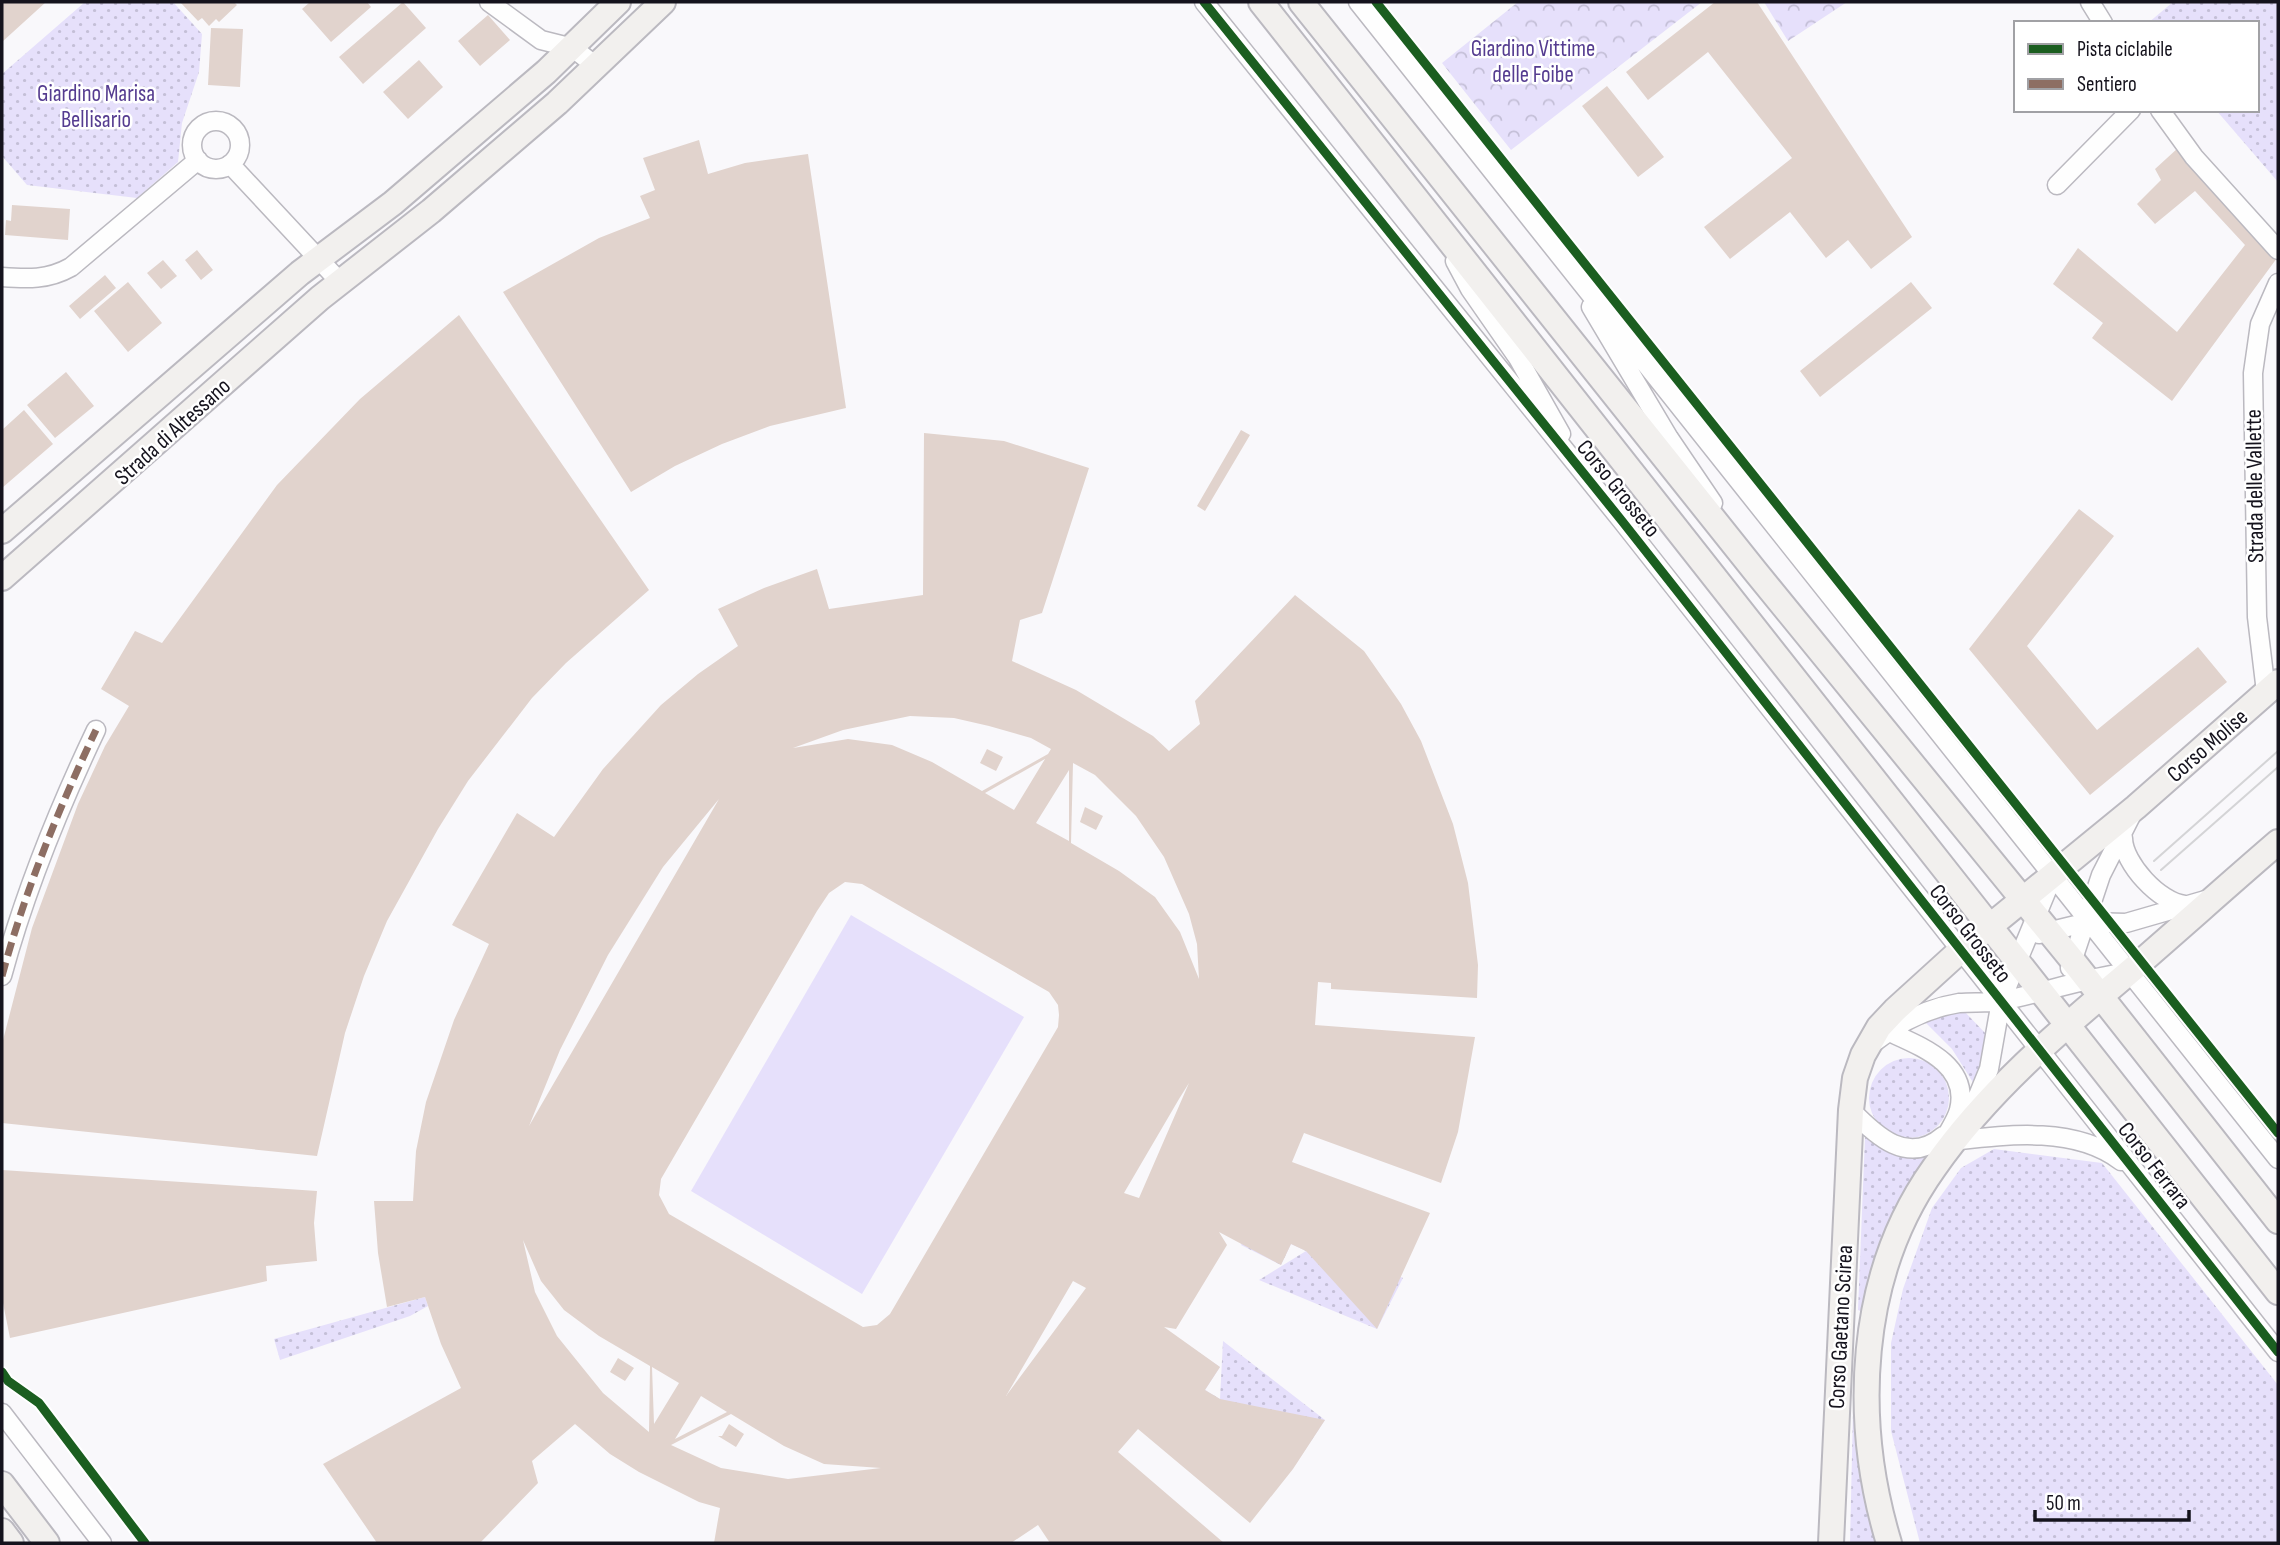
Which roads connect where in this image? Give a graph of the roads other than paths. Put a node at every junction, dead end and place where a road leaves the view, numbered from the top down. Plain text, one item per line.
1 (489, 2) edge
2 (618, 2) edge
3 (663, 2) edge
4 (1204, 2) edge
5 (1261, 2) edge
6 (1301, 2) edge
7 (1358, 2) edge
8 (2090, 2) edge
9 (2102, 21) edge
10 (573, 48) junction
11 (597, 67) junction
12 (2129, 112) edge
13 (2161, 112) edge
14 (198, 160) junction
15 (230, 164) junction
16 (2057, 185) dead end
17 (1435, 224) junction
18 (2278, 250) edge
19 (317, 259) junction
20 (1575, 276) junction
21 (2, 277) edge
22 (340, 282) junction
23 (2278, 283) edge
24 (1582, 472) junction
25 (2, 531) edge
26 (1755, 571) junction
27 (2, 578) edge
28 (2272, 687) edge
29 (96, 730) dead end
30 (2136, 807) junction
31 (2123, 838) junction
32 (2278, 842) edge
33 (2053, 875) junction
34 (2214, 897) junction
35 (2186, 905) junction
36 (2034, 922) junction
37 (2088, 922) junction
38 (2003, 943) junction
39 (1961, 950) junction
40 (2129, 972) junction
41 (2, 976) edge
42 (2081, 980) junction
43 (2001, 1001) junction
44 (2053, 1008) junction
45 (1878, 1035) junction
46 (2039, 1050) junction
47 (1999, 1088) junction
48 (1851, 1110) junction
49 (1971, 1113) junction
50 (1945, 1139) junction
51 (2278, 1159) edge
52 (2142, 1179) junction
53 (2278, 1221) edge
54 (2278, 1292) edge
55 (2278, 1352) edge
56 (2, 1413) edge
57 (2, 1484) edge
58 (2, 1531) edge
59 (11, 1543) edge
60 (47, 1543) edge
61 (102, 1543) edge
62 (1831, 1543) edge
63 (1889, 1543) edge

1 - 10 street
2 - 10 street, Strada di Altessano
3 - 11 street, Strada di Altessano
4 - 24 street, Corso Grosseto
5 - 17 street, Corso Grosseto
6 - 26 street
7 - 20 street
8 - 9 street
10 - 11 street
10 - 19 street, Strada di Altessano
11 - 22 street, Strada di Altessano
12 - 16 street
13 - 18 street
14 - 15 street
14 - 15 street
14 - 21 street
15 - 19 street
17 - 24 street, Corso Grosseto
17 - 38 street, Corso Grosseto
19 - 22 street
19 - 25 street, Strada di Altessano
20 - 26 street
20 - 33 street
22 - 27 street, Strada di Altessano
23 - 28 street, Strada delle Vallette
24 - 39 street, Corso Grosseto
26 - 36 street
28 - 30 street, Corso Molise
29 - 41 street
30 - 31 street, Corso Molise
30 - 33 street, Corso Molise
31 - 35 street
31 - 37 street, Corso Molise
32 - 34 street
33 - 36 street, Corso Gaetano Scirea
33 - 37 street
34 - 35 street
34 - 40 street
35 - 37 street
36 - 37 street
36 - 38 street, Corso Gaetano Scirea
36 - 38 street, Corso Gaetano Scirea
36 - 42 street
37 - 40 street
37 - 42 street, Corso Molise
38 - 39 street, Corso Gaetano Scirea
38 - 43 street, Corso Gaetano Scirea
38 - 44 street, Corso Ferrara
39 - 43 street, Corso Grosseto
39 - 45 street, Corso Gaetano Scirea
40 - 42 street, Corso Gaetano Scirea
40 - 51 street
42 - 44 street, Corso Gaetano Scirea
42 - 44 street, Corso Gaetano Scirea
42 - 53 street
43 - 44 street, Corso Gaetano Scirea
43 - 45 street, Corso Gaetano Scirea
43 - 46 street, Corso Ferrara
43 - 49 street, Corso Gaetano Scirea
44 - 46 street, Corso Gaetano Scirea
44 - 54 street, Corso Ferrara
45 - 48 street, Corso Gaetano Scirea
45 - 50 street, Corso Gaetano Scirea
46 - 47 street, Corso Gaetano Scirea
46 - 52 street, Corso Ferrara
47 - 49 street, Corso Gaetano Scirea
47 - 50 street, Corso Gaetano Scirea
48 - 50 street
48 - 62 street, Corso Gaetano Scirea
49 - 50 street, Corso Gaetano Scirea
50 - 52 street
50 - 63 street, Corso Gaetano Scirea
52 - 55 street, Corso Ferrara
56 - 61 street
57 - 60 street
58 - 59 street

